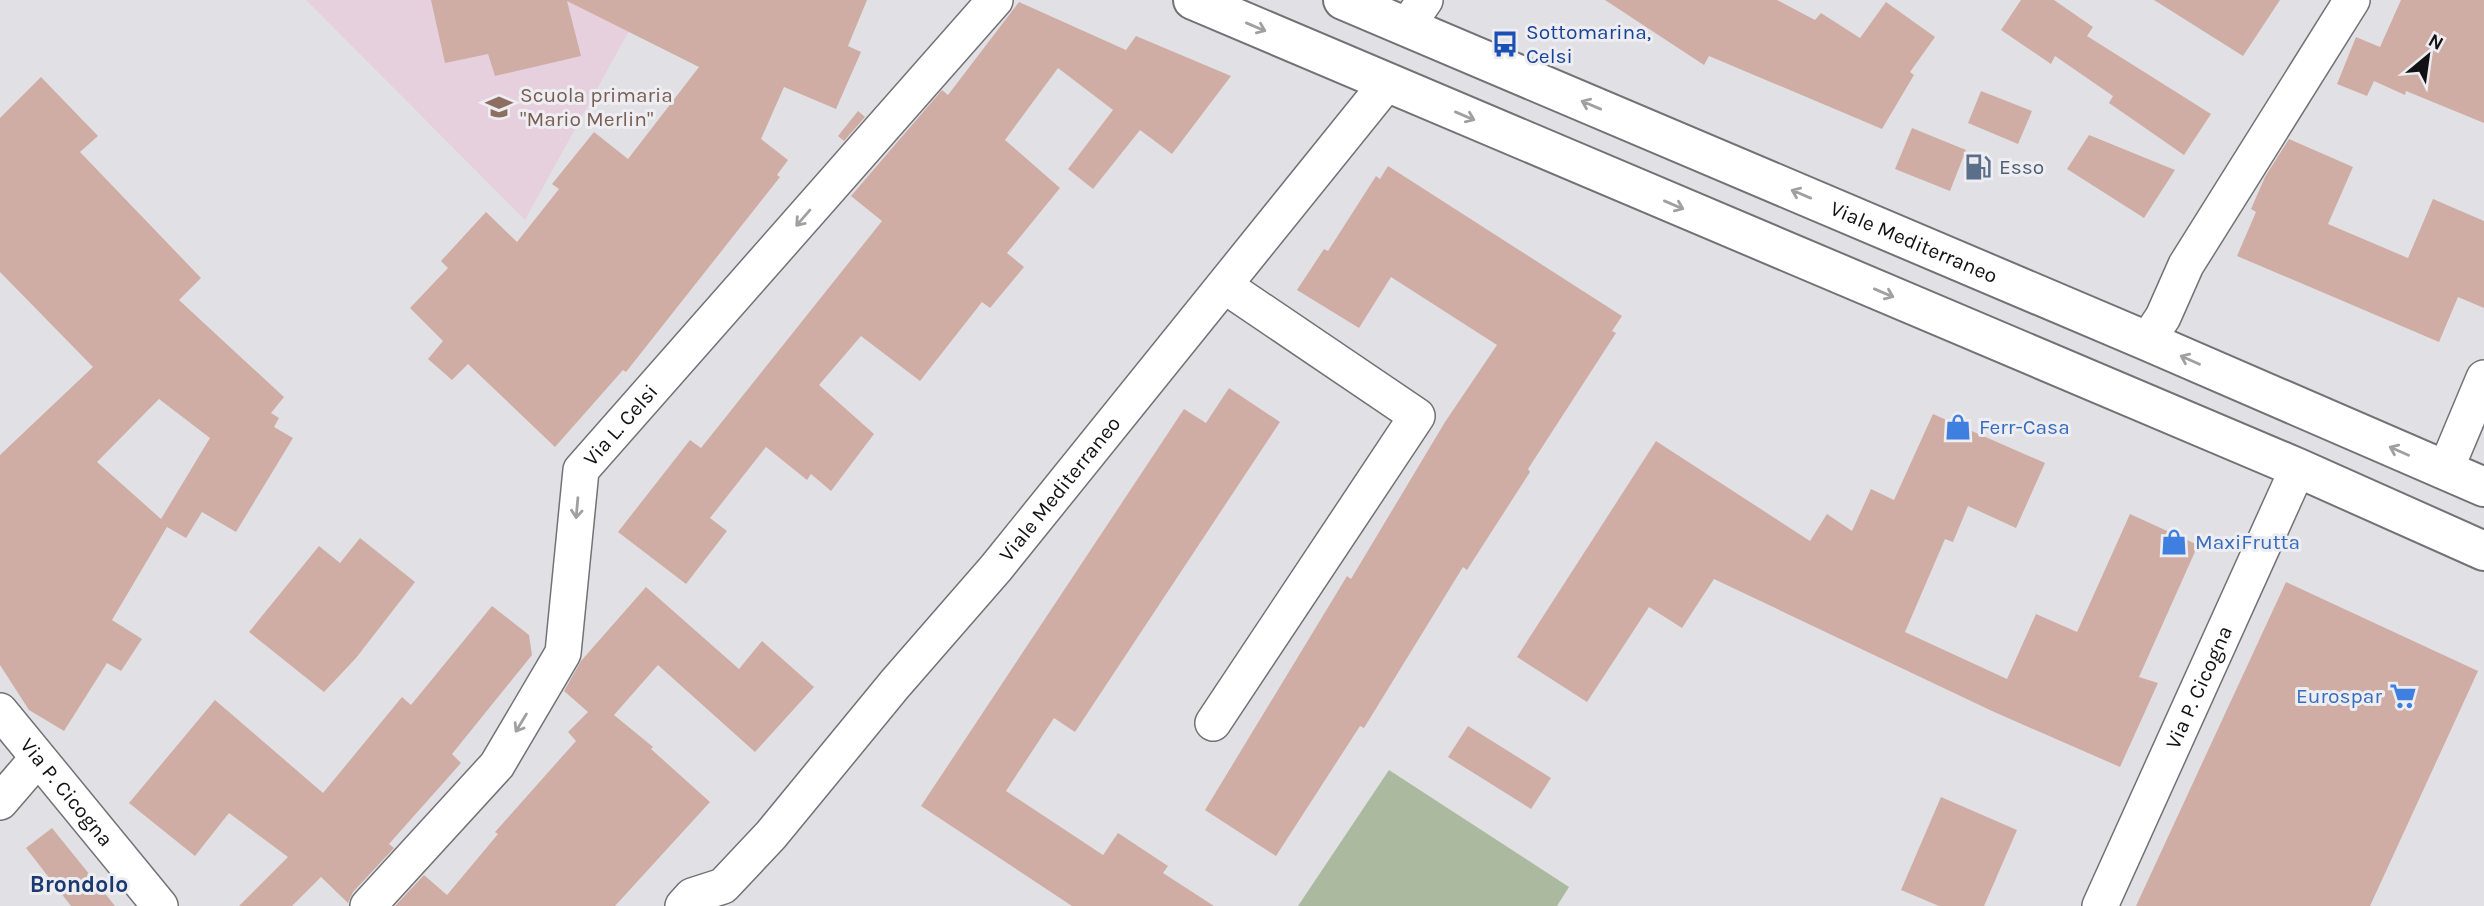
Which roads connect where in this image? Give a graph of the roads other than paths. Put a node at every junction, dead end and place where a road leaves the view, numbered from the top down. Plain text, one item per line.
1 (995, 0) edge
2 (1193, 0) edge
3 (1343, 0) edge
4 (2352, 0) edge
5 (1416, 13) edge
6 (1387, 83) junction
7 (1225, 286) junction
8 (2147, 341) junction
9 (2484, 378) edge
10 (2298, 468) junction
11 (2445, 471) junction
12 (2484, 488) edge
13 (2484, 551) edge
14 (0, 712) edge
15 (1213, 723) dead end
16 (37, 759) junction
17 (0, 802) edge
18 (729, 896) edge
19 (160, 906) edge
20 (369, 906) edge
21 (683, 906) edge
22 (2100, 906) edge

1 -> 20 street, Via L. Celsi
2 -> 6 street
3 - 5 street, Viale Mediterraneo
4 - 8 street
8 -> 5 street, Viale Mediterraneo
6 - 7 street, Viale Mediterraneo
6 -> 10 street
7 - 15 street
7 - 18 street, Viale Mediterraneo
11 -> 8 street, Viale Mediterraneo
9 - 11 street
10 - 13 street
10 - 22 street, Via P. Cicogna
11 - 12 street, Viale Mediterraneo
14 - 16 street, Via P. Cicogna
16 - 17 street
16 - 19 street, Via P. Cicogna
18 - 21 street, Viale Mediterraneo

